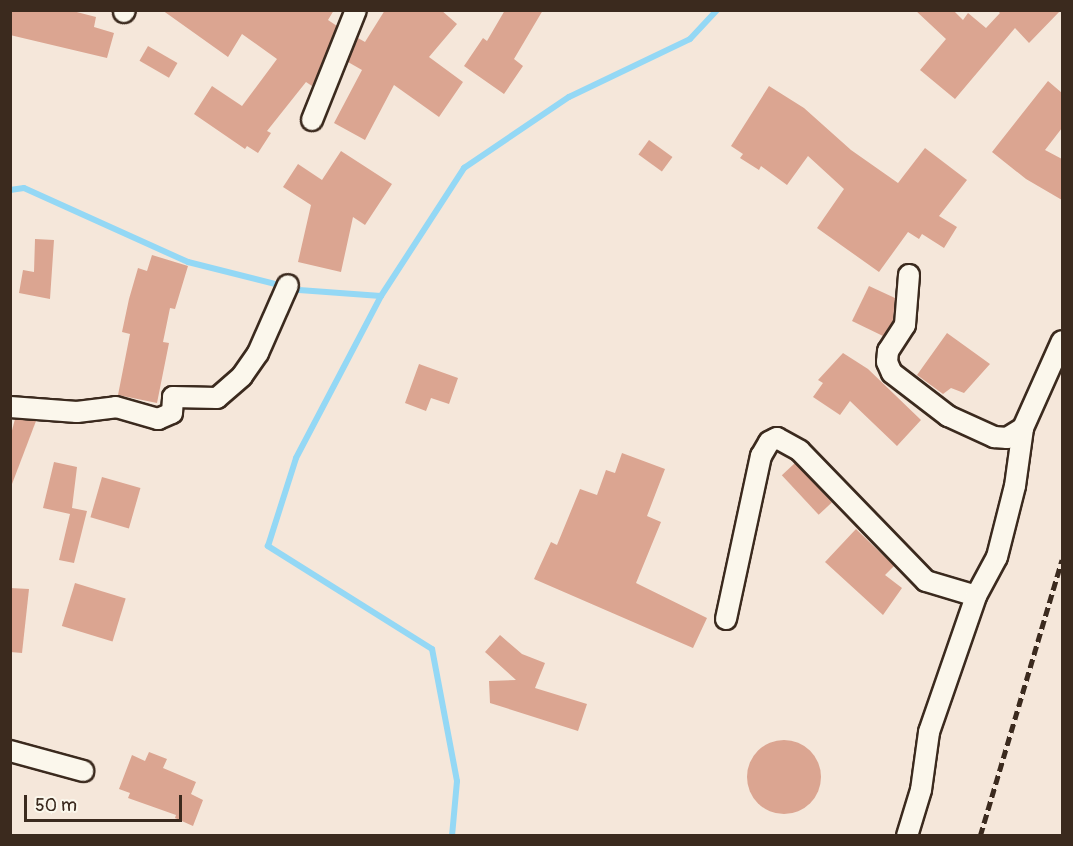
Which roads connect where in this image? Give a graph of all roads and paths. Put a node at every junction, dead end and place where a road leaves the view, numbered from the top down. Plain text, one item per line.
1 (356, 10) edge
2 (312, 120) dead end
3 (909, 275) dead end
4 (288, 285) dead end
5 (1062, 341) edge
6 (10, 406) edge
7 (1023, 428) junction
8 (976, 596) junction
9 (726, 619) dead end
10 (10, 751) edge
11 (82, 771) dead end
12 (907, 836) edge

1 - 2 street
3 - 7 street
4 - 6 street
5 - 7 street
7 - 8 street
8 - 9 street
8 - 12 street
10 - 11 street

